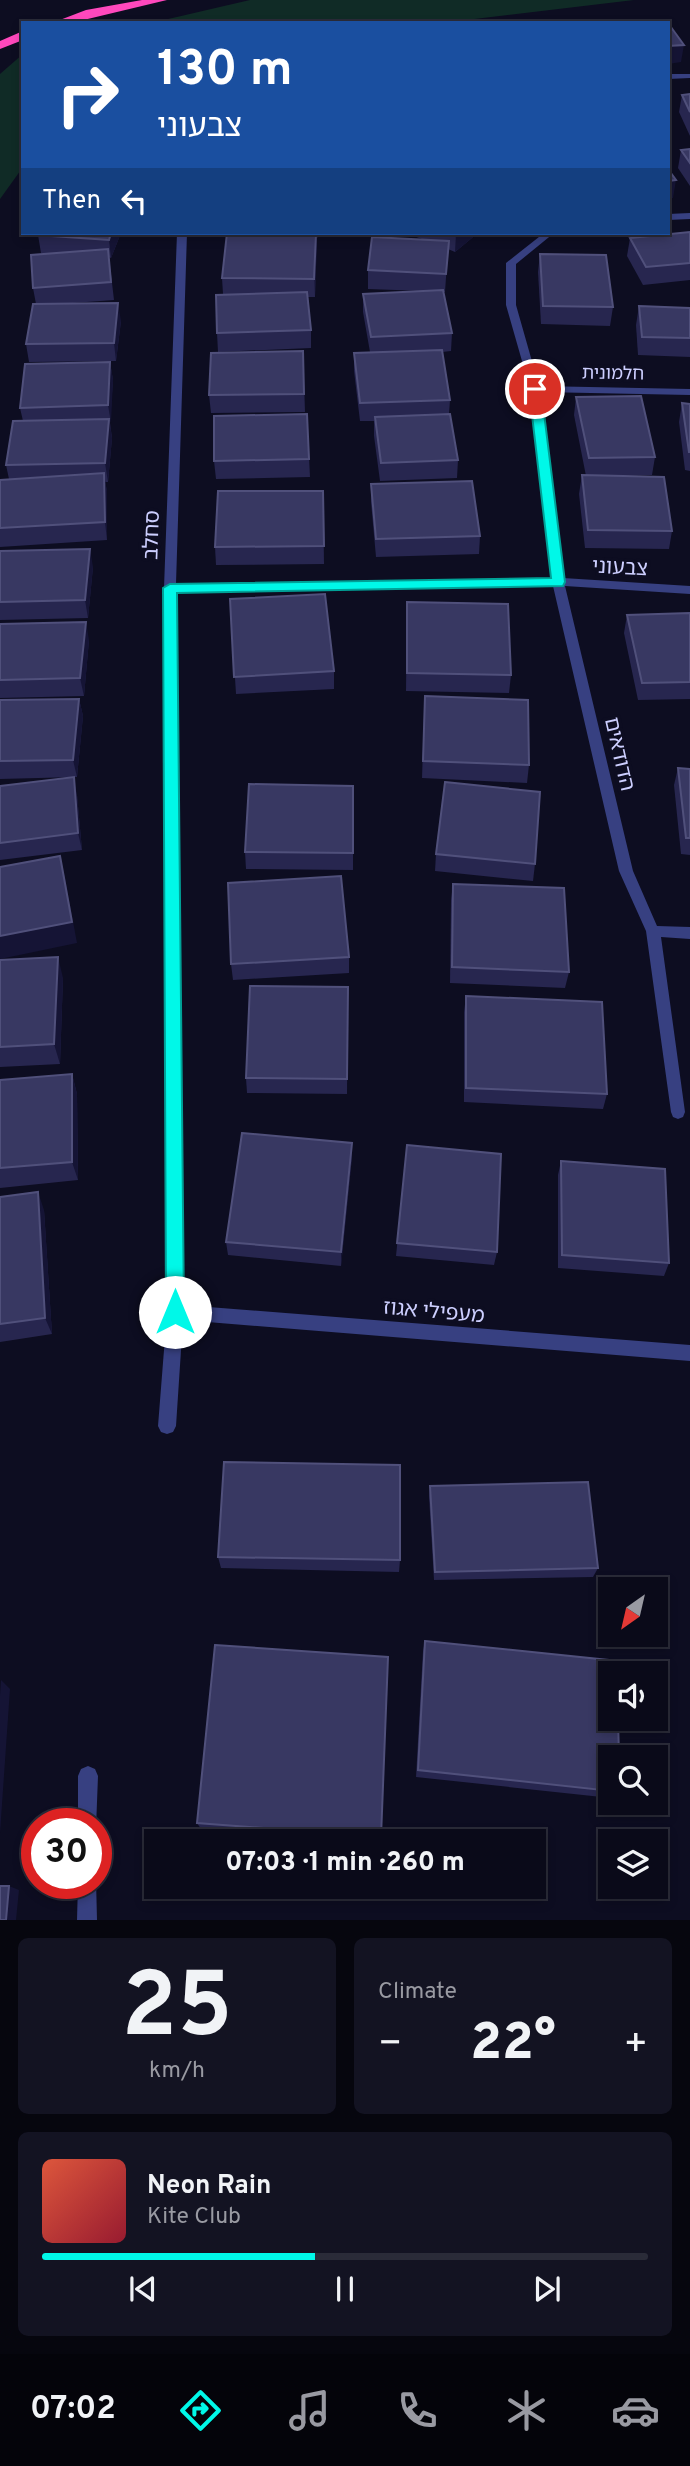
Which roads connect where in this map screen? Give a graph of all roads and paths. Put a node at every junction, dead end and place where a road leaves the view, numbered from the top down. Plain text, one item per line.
1 (161, 0) edge
2 (64, 21) edge
3 (21, 36) edge
4 (0, 45) edge
5 (690, 76) edge
6 (670, 77) edge
7 (690, 216) edge
8 (670, 217) edge
9 (182, 235) edge
10 (546, 235) edge
11 (535, 389) junction
12 (690, 393) edge
13 (558, 582) junction
14 (170, 588) junction
15 (690, 590) edge
16 (653, 930) junction
17 (690, 933) edge
18 (678, 1112) dead end
19 (175, 1312) junction
20 (690, 1353) edge
21 (167, 1426) dead end
22 (88, 1776) dead end
23 (88, 1808) edge
24 (88, 1899) edge
25 (87, 1920) edge

1 - 2 highway
3 - 4 highway
5 - 6 street
7 - 8 street
9 - 14 street, סחלב
10 - 11 street, הדודאים
11 - 12 street, חלמונית
11 - 13 street, הדודאים
13 - 14 street, צבעוני
13 - 15 street, צבעוני
13 - 16 street, הדודאים
14 - 19 street, סחלב
16 - 17 street
16 - 18 street, הדודאים
19 - 20 street, מעפילי אגוז
19 - 21 street, סחלב
22 - 23 street
24 - 25 street

